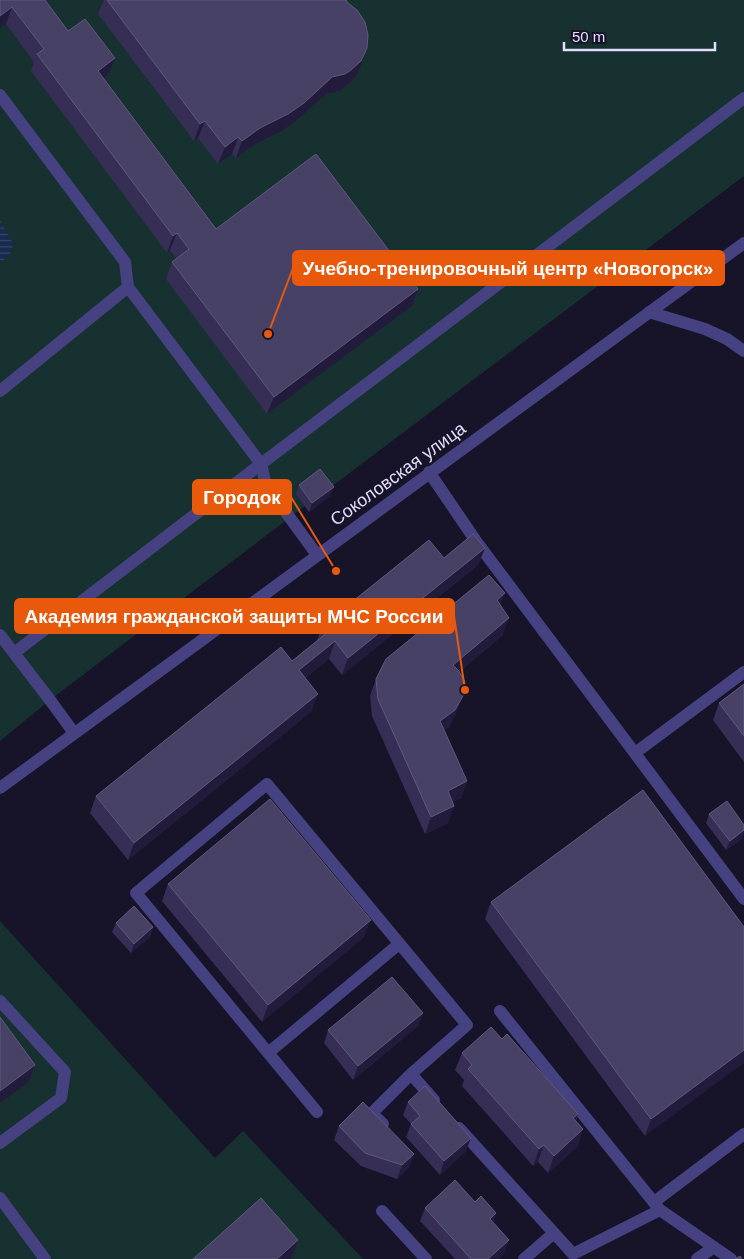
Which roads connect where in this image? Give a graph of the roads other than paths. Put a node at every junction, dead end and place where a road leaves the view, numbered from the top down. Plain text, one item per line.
1 (0, 95) edge
2 (744, 98) edge
3 (744, 243) edge
4 (128, 287) junction
5 (649, 312) junction
6 (744, 351) edge
7 (0, 391) edge
8 (261, 464) junction
9 (429, 472) junction
10 (317, 555) junction
11 (0, 635) edge
12 (14, 653) junction
13 (744, 672) edge
14 (74, 733) junction
15 (635, 753) junction
16 (0, 788) edge
17 (744, 899) edge
18 (399, 944) junction
19 (0, 1001) edge
20 (500, 1011) dead end
21 (268, 1053) junction
22 (411, 1074) junction
23 (317, 1112) dead end
24 (393, 1134) edge
25 (744, 1134) edge
26 (0, 1143) edge
27 (0, 1198) edge
28 (657, 1206) junction
29 (382, 1211) dead end
30 (554, 1233) junction
31 (714, 1247) junction
32 (575, 1257) edge
33 (44, 1259) edge
34 (426, 1259) edge
35 (524, 1259) edge
36 (697, 1259) edge
37 (731, 1259) edge

1 - 4 street
2 - 8 street
3 - 5 street, Соколовская улица
4 - 7 street
4 - 8 street
5 - 6 street
5 - 9 street, Соколовская улица
8 - 10 street
8 - 12 street
9 - 10 street, Соколовская улица
9 - 15 street
10 - 14 street, Соколовская улица
11 - 12 street
12 - 14 street
13 - 15 street
14 - 16 street, Соколовская улица
15 - 17 street
18 - 21 street
18 - 21 street
18 - 22 street
19 - 26 street
20 - 28 street
21 - 23 street
22 - 24 street
22 - 30 street
25 - 28 street
27 - 33 street
28 - 31 street
28 - 32 street
29 - 34 street
30 - 32 street
30 - 35 street
31 - 36 street
31 - 37 street

